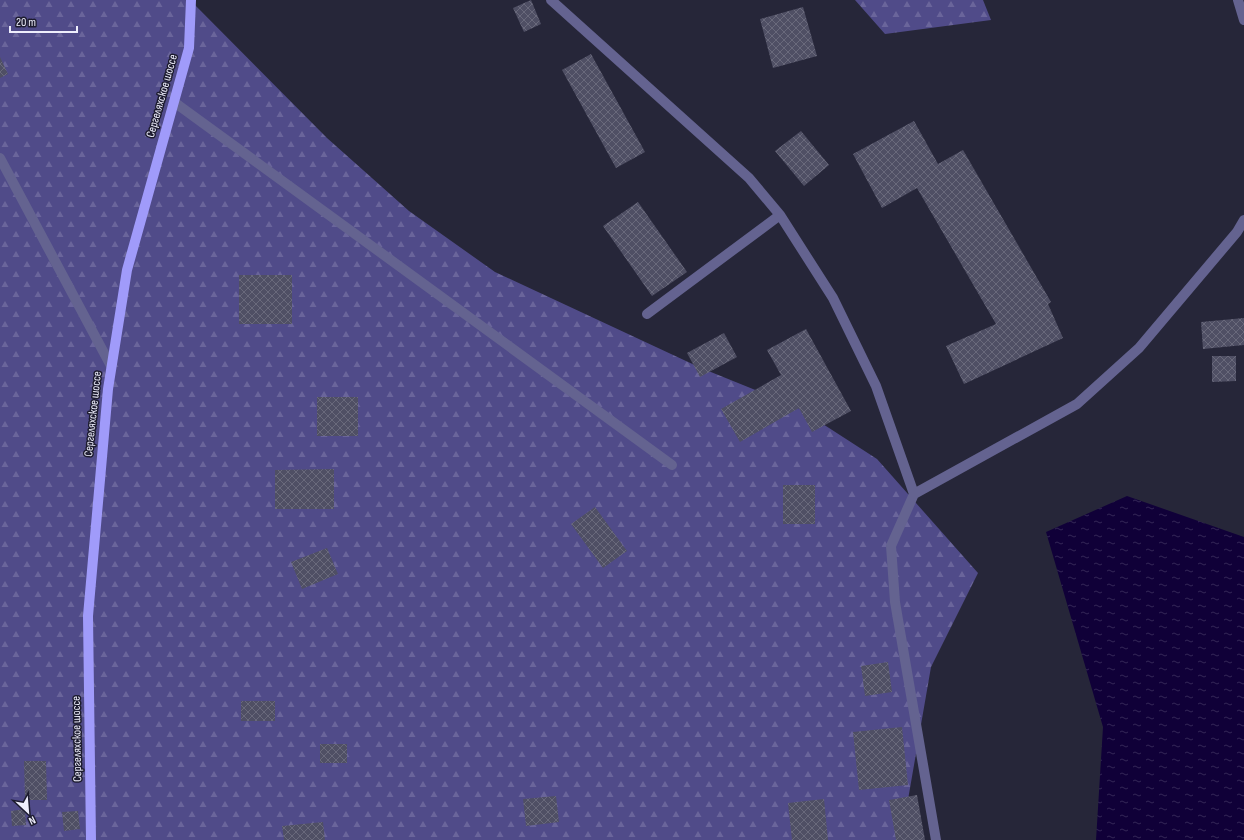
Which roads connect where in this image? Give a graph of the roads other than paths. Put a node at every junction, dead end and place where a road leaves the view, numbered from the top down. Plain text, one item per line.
1 (191, 0) edge
2 (551, 0) edge
3 (1238, 0) edge
4 (1244, 20) edge
5 (174, 102) junction
6 (0, 158) edge
7 (780, 215) junction
8 (1244, 220) edge
9 (647, 314) dead end
10 (112, 366) junction
11 (672, 465) dead end
12 (914, 494) junction
13 (91, 840) edge
14 (936, 840) edge

1 - 5 main road, Сергеляхское шоссе
2 - 7 street
3 - 4 street
5 - 10 main road, Сергеляхское шоссе
5 - 11 street
6 - 10 street
7 - 9 street
7 - 12 street
8 - 12 street
10 - 13 main road, Сергеляхское шоссе
12 - 14 street

